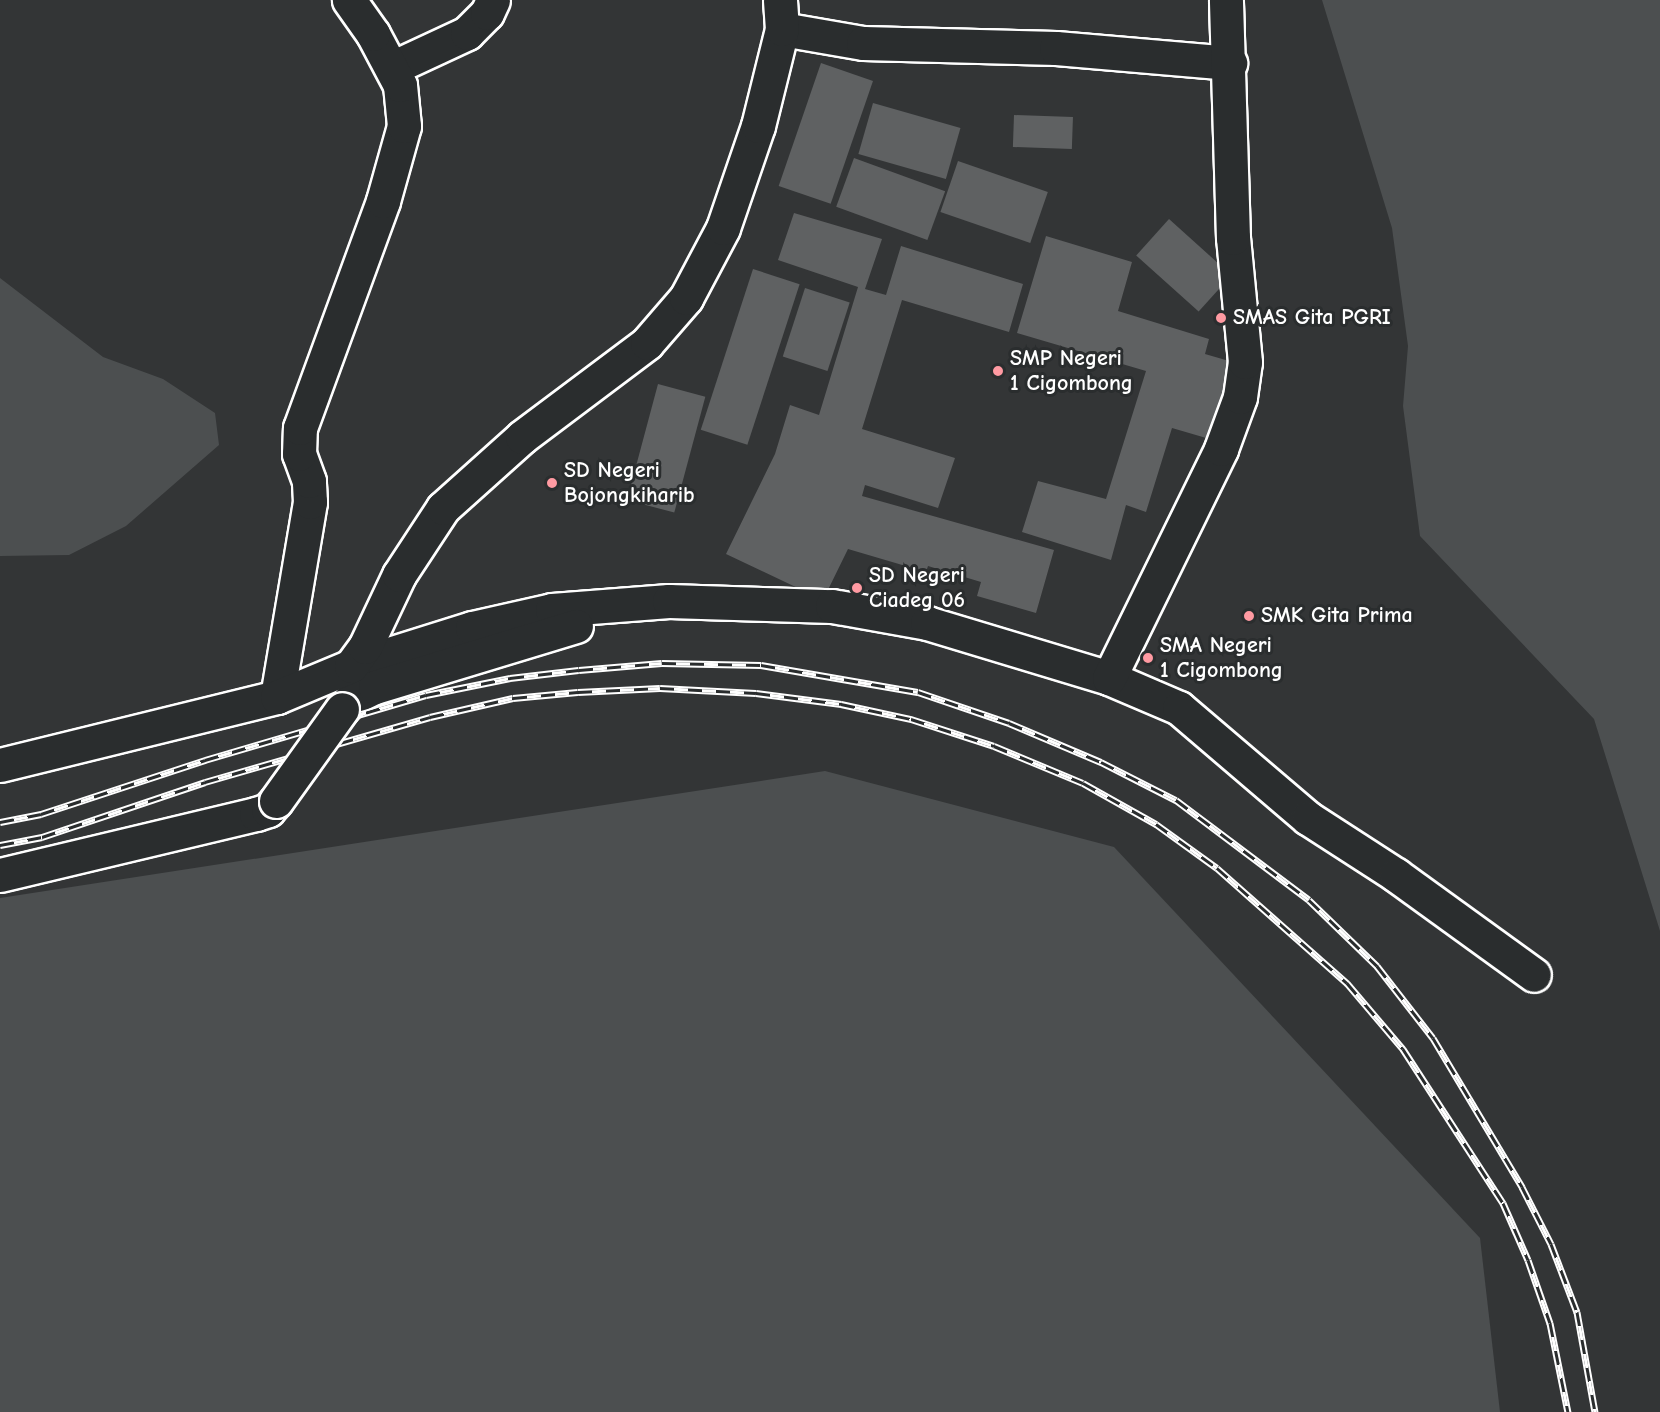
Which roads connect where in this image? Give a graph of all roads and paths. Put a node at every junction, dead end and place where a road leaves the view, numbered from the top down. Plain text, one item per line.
1 (349, 0) edge
2 (493, 0) edge
3 (1226, 0) edge
4 (781, 15) edge
5 (1230, 63) junction
6 (392, 68) junction
7 (731, 604) junction
8 (351, 666) junction
9 (1109, 678) junction
10 (277, 697) junction
11 (0, 765) edge
12 (0, 874) edge
13 (1534, 975) dead end

1 - 6 street
2 - 6 street
3 - 5 street
4 - 5 street
4 - 8 street
5 - 9 street
6 - 10 street
7 - 8 street
7 - 9 street
7 - 12 street, bridge
8 - 10 street
9 - 13 street
10 - 11 street

